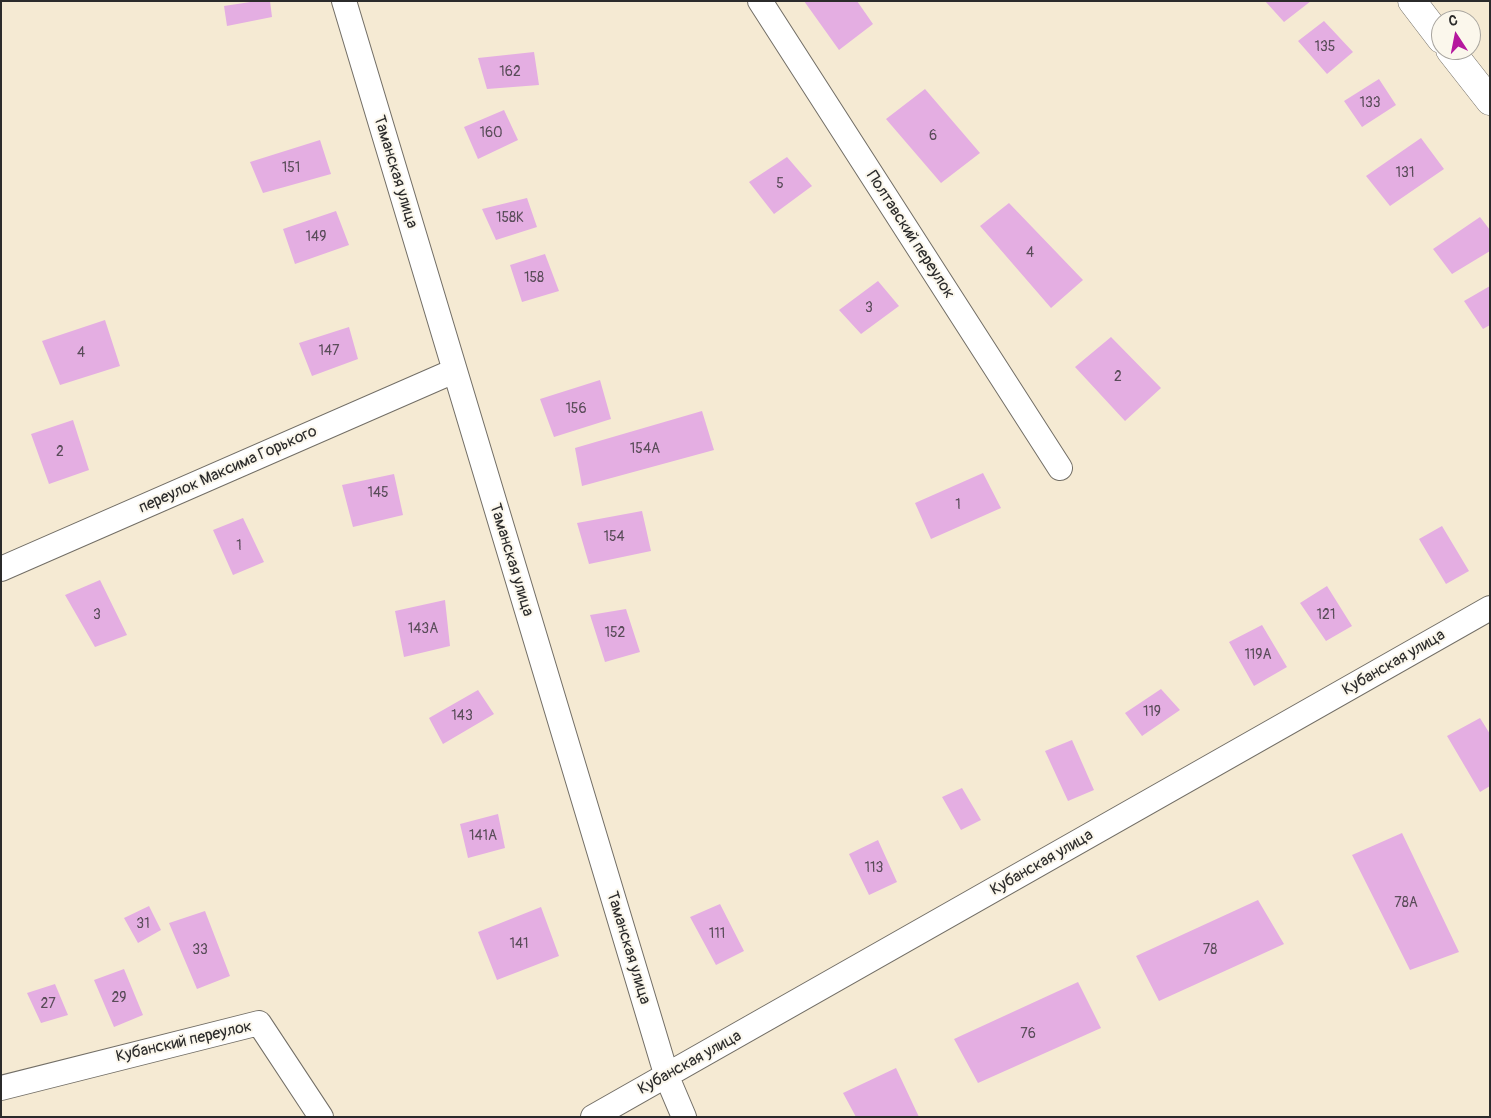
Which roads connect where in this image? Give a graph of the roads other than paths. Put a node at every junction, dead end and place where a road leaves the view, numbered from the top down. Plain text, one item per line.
1 (344, 1) edge
2 (760, 1) edge
3 (1412, 1) edge
4 (1431, 26) edge
5 (1458, 60) edge
6 (1490, 101) edge
7 (454, 371) junction
8 (1060, 468) dead end
9 (1, 569) edge
10 (1490, 608) edge
11 (667, 1076) junction
12 (1, 1088) edge
13 (321, 1117) edge
14 (593, 1117) edge
15 (684, 1117) edge

1 - 7 street, Таманская улица
2 - 8 street, Полтавский переулок
3 - 4 street
5 - 6 street
7 - 9 street, переулок Максима Горького
7 - 11 street, Таманская улица
10 - 11 street, Кубанская улица
11 - 14 street, Кубанская улица
11 - 15 street, Таманская улица
12 - 13 street, Кубанский переулок

